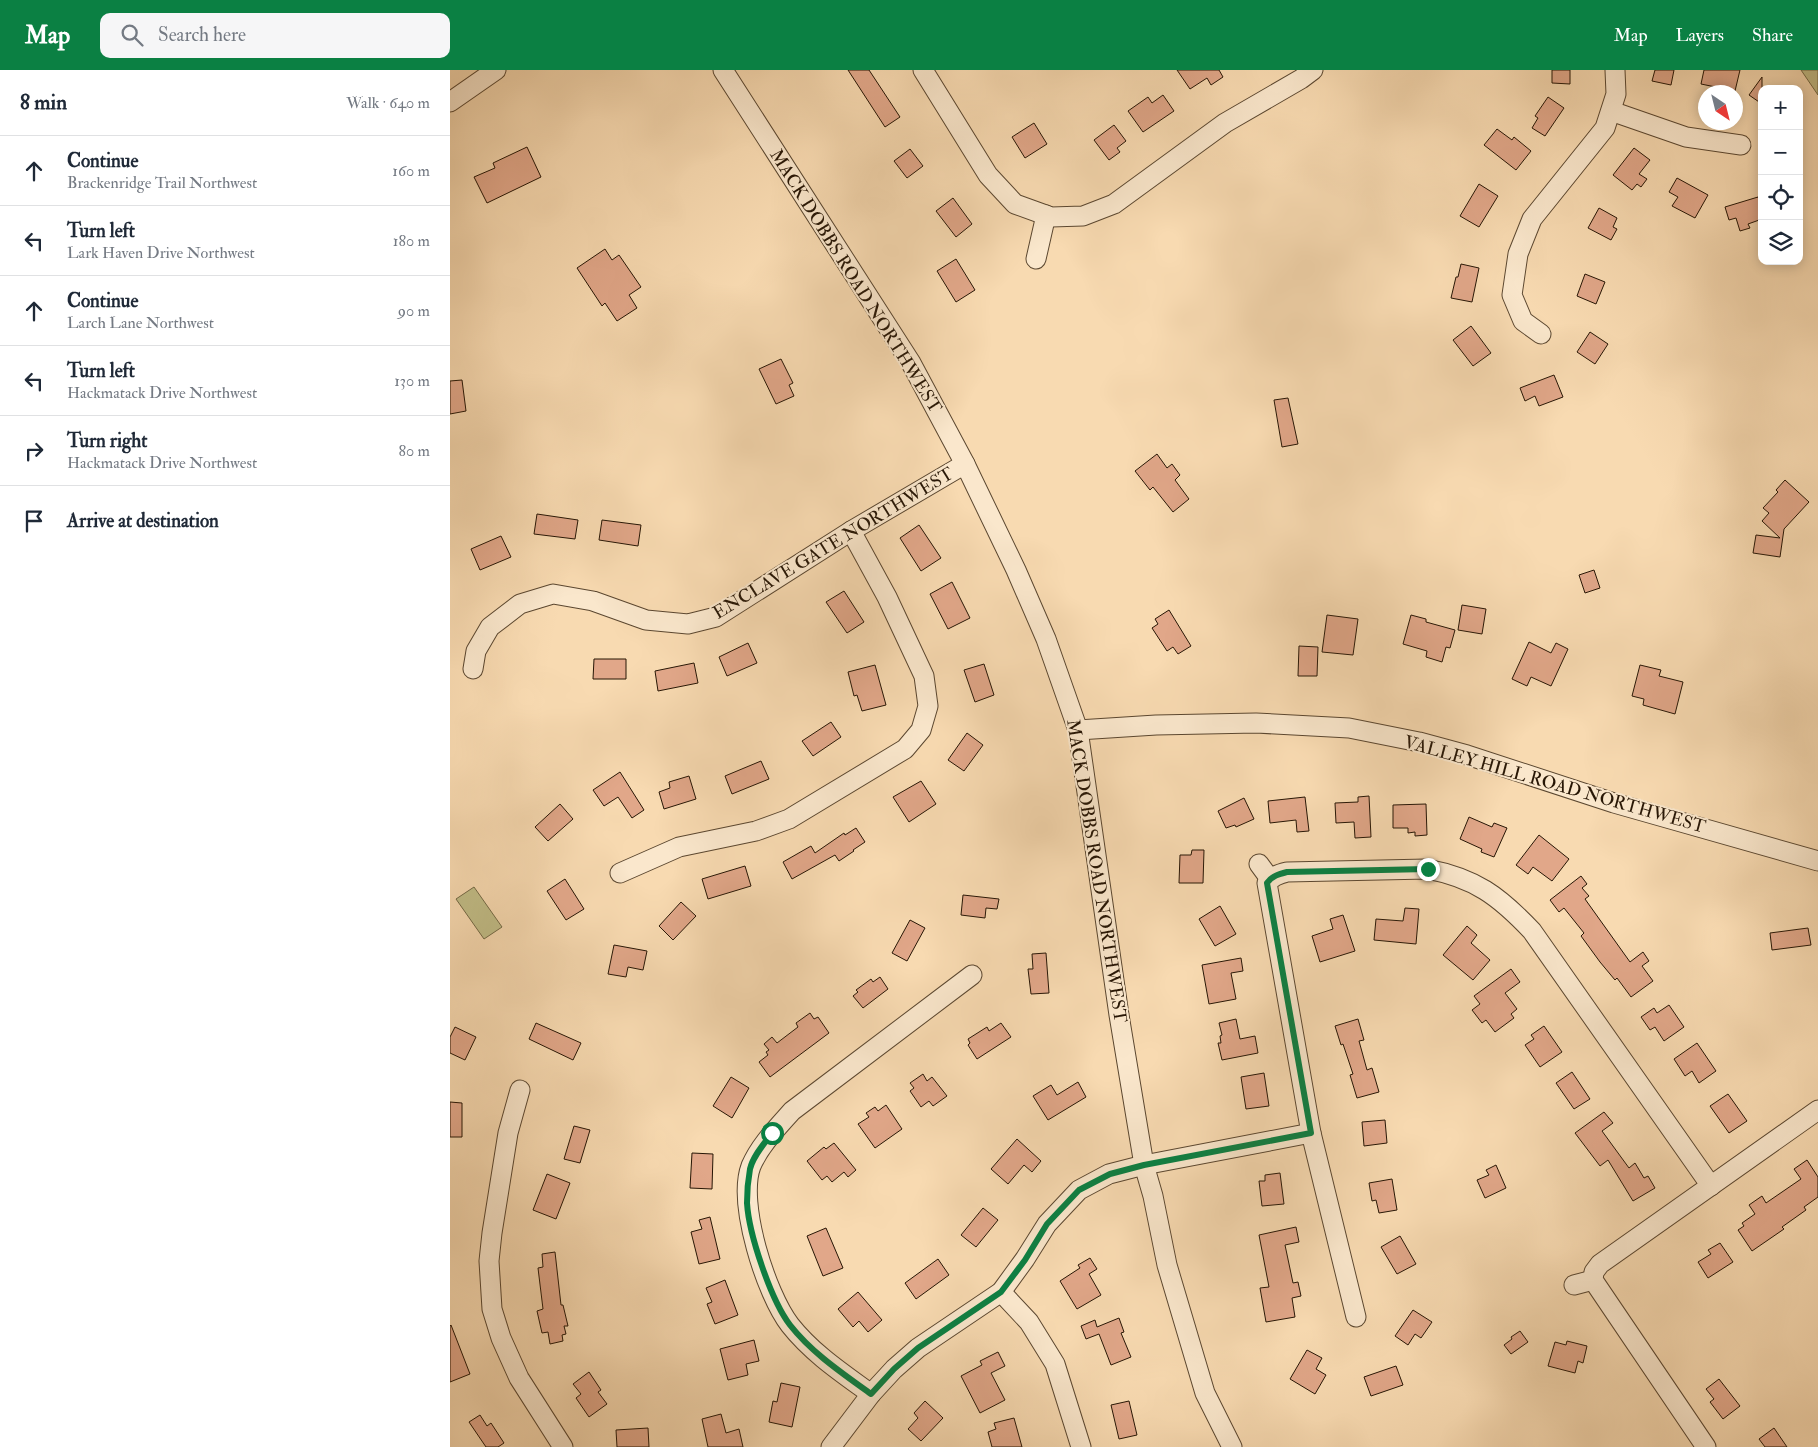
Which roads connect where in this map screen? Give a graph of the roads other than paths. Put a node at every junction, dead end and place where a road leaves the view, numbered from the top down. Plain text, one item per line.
1 (496, 70) edge
2 (723, 70) edge
3 (923, 70) edge
4 (1313, 70) edge
5 (1615, 70) edge
6 (450, 102) edge
7 (1610, 111) junction
8 (1741, 145) dead end
9 (1046, 216) junction
10 (1036, 259) dead end
11 (1542, 334) dead end
12 (965, 464) junction
13 (851, 531) junction
14 (472, 669) dead end
15 (1078, 730) junction
16 (1818, 860) edge
17 (620, 873) dead end
18 (972, 975) dead end
19 (520, 1090) dead end
20 (1818, 1110) edge
21 (1311, 1133) junction
22 (1144, 1165) junction
23 (1711, 1186) junction
24 (1593, 1280) junction
25 (1574, 1285) dead end
26 (1001, 1292) junction
27 (1356, 1317) dead end
28 (871, 1394) junction
29 (563, 1447) edge
30 (832, 1447) edge
31 (1081, 1447) edge
32 (1232, 1447) edge
33 (1706, 1447) edge

1 - 6 street
2 - 12 street, MACK DOBBS ROAD NORTHWEST
3 - 9 street
4 - 9 street
5 - 7 street
7 - 8 street
7 - 11 street
9 - 10 street
12 - 13 street, ENCLAVE GATE NORTHWEST
12 - 15 street, MACK DOBBS ROAD NORTHWEST
13 - 14 street, ENCLAVE GATE NORTHWEST
13 - 17 street
15 - 16 street, VALLEY HILL ROAD NORTHWEST
15 - 22 street, MACK DOBBS ROAD NORTHWEST
18 - 28 street
19 - 29 street
20 - 23 street
21 - 22 street
21 - 23 street
21 - 27 street
22 - 26 street
22 - 32 street, MACK DOBBS ROAD NORTHWEST
23 - 24 street
24 - 25 street
24 - 33 street
26 - 28 street
26 - 31 street
28 - 30 street

